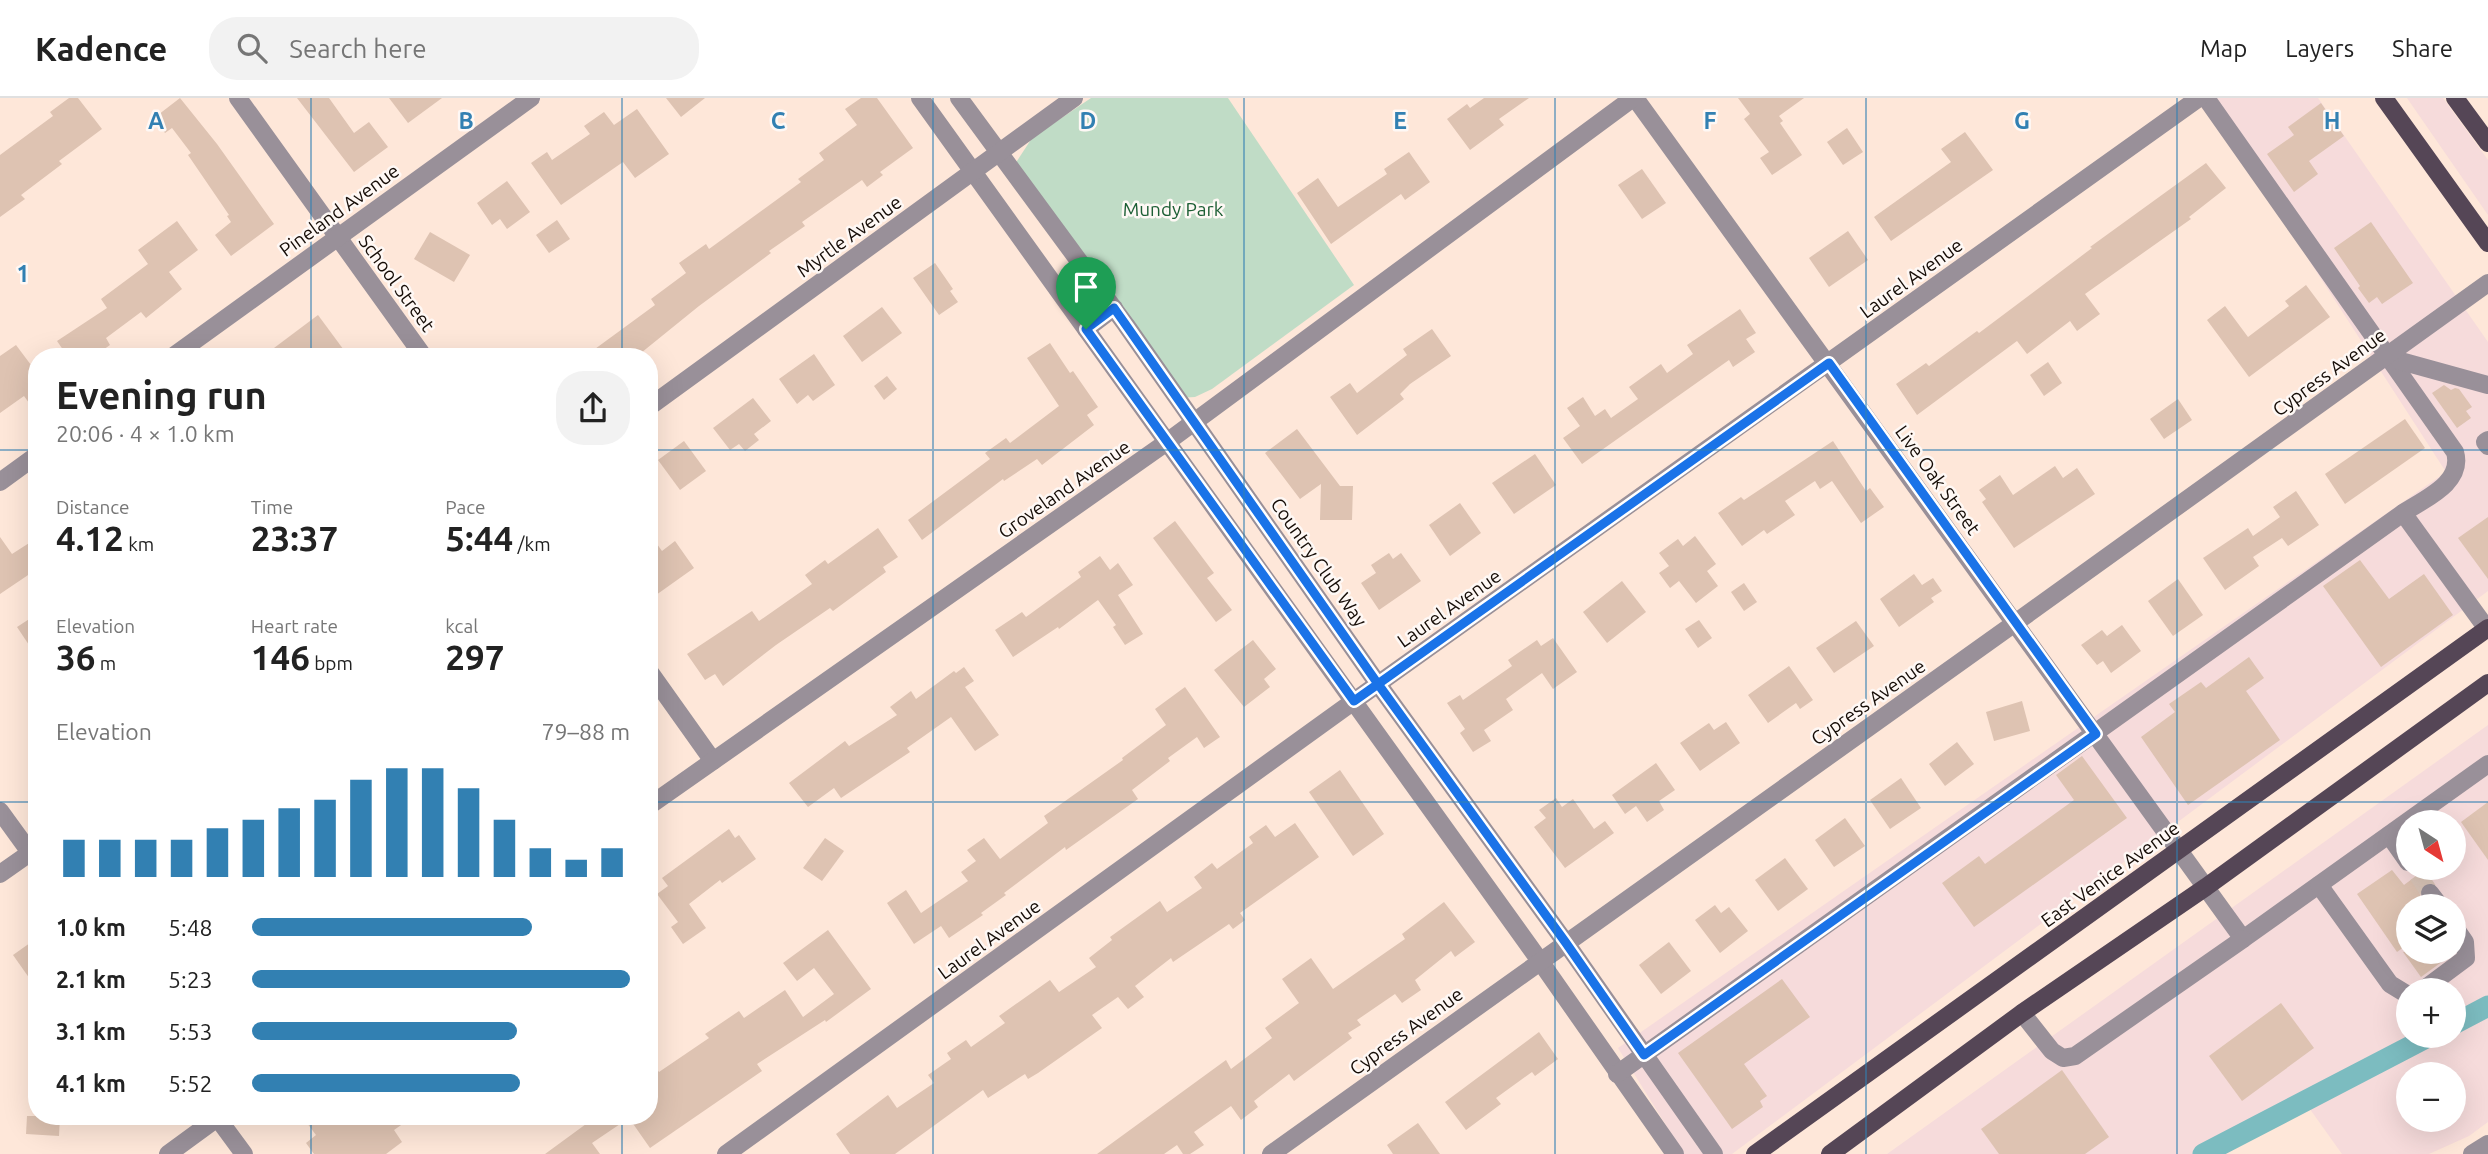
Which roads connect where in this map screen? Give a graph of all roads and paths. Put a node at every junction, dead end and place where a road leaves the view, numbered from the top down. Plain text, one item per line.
1 (238, 98) edge
2 (531, 98) edge
3 (920, 98) edge
4 (959, 98) edge
5 (1074, 98) edge
6 (1634, 98) edge
7 (2199, 98) edge
8 (2206, 98) edge
9 (2384, 98) edge
10 (2455, 98) edge
11 (2488, 143) edge
12 (999, 153) junction
13 (973, 172) junction
14 (338, 237) junction
15 (2488, 243) edge
16 (2488, 283) edge
17 (1114, 308) junction
18 (1086, 329) junction
19 (184, 348) edge
20 (418, 348) edge
21 (2386, 357) junction
22 (1829, 363) junction
23 (2488, 385) edge
24 (658, 400) edge
25 (1195, 422) junction
26 (2488, 440) edge
27 (1167, 442) junction
28 (2488, 446) edge
29 (28, 462) edge
30 (0, 482) edge
31 (2403, 513) junction
32 (2015, 623) junction
33 (2487, 628) edge
34 (2488, 683) edge
35 (658, 684) edge
36 (1378, 684) junction
37 (1354, 701) junction
38 (2096, 734) junction
39 (713, 761) junction
40 (2488, 764) edge
41 (658, 801) edge
42 (0, 811) edge
43 (2389, 835) junction
44 (28, 845) edge
45 (2396, 845) edge
46 (2180, 850) junction
47 (28, 858) edge
48 (0, 874) edge
49 (2319, 885) junction
50 (2206, 887) junction
51 (2243, 939) junction
52 (1566, 943) junction
53 (1540, 961) junction
54 (2458, 964) edge
55 (2439, 978) edge
56 (2396, 988) edge
57 (2022, 1013) junction
58 (1644, 1055) junction
59 (1618, 1074) junction
60 (207, 1125) edge
61 (224, 1125) edge
62 (2488, 1144) edge
63 (168, 1154) edge
64 (244, 1154) edge
65 (726, 1154) edge
66 (1271, 1154) edge
67 (1675, 1154) edge
68 (1714, 1154) edge
69 (1755, 1154) edge
70 (1830, 1154) edge
71 (2472, 1154) edge

1 - 14 street, School Street
2 - 14 street, Pineland Avenue
3 - 13 street
4 - 12 street, Country Club Way
5 - 12 street, Myrtle Avenue
6 - 22 street, Live Oak Street
6 - 25 street, Groveland Avenue
7 - 22 street, Laurel Avenue
8 - 21 street
9 - 15 main road
10 - 11 main road
12 - 13 street, Myrtle Avenue
12 - 17 street, Country Club Way
13 - 18 street
13 - 24 street, Myrtle Avenue
14 - 19 street, Pineland Avenue
14 - 20 street, School Street
16 - 21 street, Cypress Avenue
17 - 18 street
17 - 25 street, Country Club Way
18 - 27 street
21 - 23 street
21 - 31 street
21 - 32 street, Cypress Avenue
22 - 32 street, Live Oak Street
22 - 36 street, Laurel Avenue
25 - 27 street, Groveland Avenue
25 - 36 street, Country Club Way
26 - 28 street
27 - 37 street
27 - 39 street, Groveland Avenue
29 - 30 street
31 - 33 street
31 - 38 street
32 - 38 street, Live Oak Street
32 - 52 street, Cypress Avenue
33 - 46 main road, East Venice Avenue
34 - 50 main road
35 - 39 street
36 - 37 street, Laurel Avenue
36 - 52 street, Country Club Way
37 - 53 street
37 - 65 street, Laurel Avenue
38 - 46 street, Live Oak Street
38 - 58 street
39 - 41 street, Groveland Avenue
40 - 43 street
42 - 44 street
43 - 45 street
43 - 49 street
46 - 50 street, Live Oak Street
46 - 69 main road, East Venice Avenue
47 - 48 street
49 - 51 street
49 - 56 street
50 - 51 street, Live Oak Street
50 - 57 main road
51 - 57 street
52 - 53 street, Cypress Avenue
52 - 58 street, Country Club Way
53 - 59 street
53 - 66 street, Cypress Avenue
54 - 55 street
57 - 70 main road
58 - 59 street
58 - 68 street, Country Club Way
59 - 67 street
60 - 63 street
61 - 64 street
62 - 71 street

